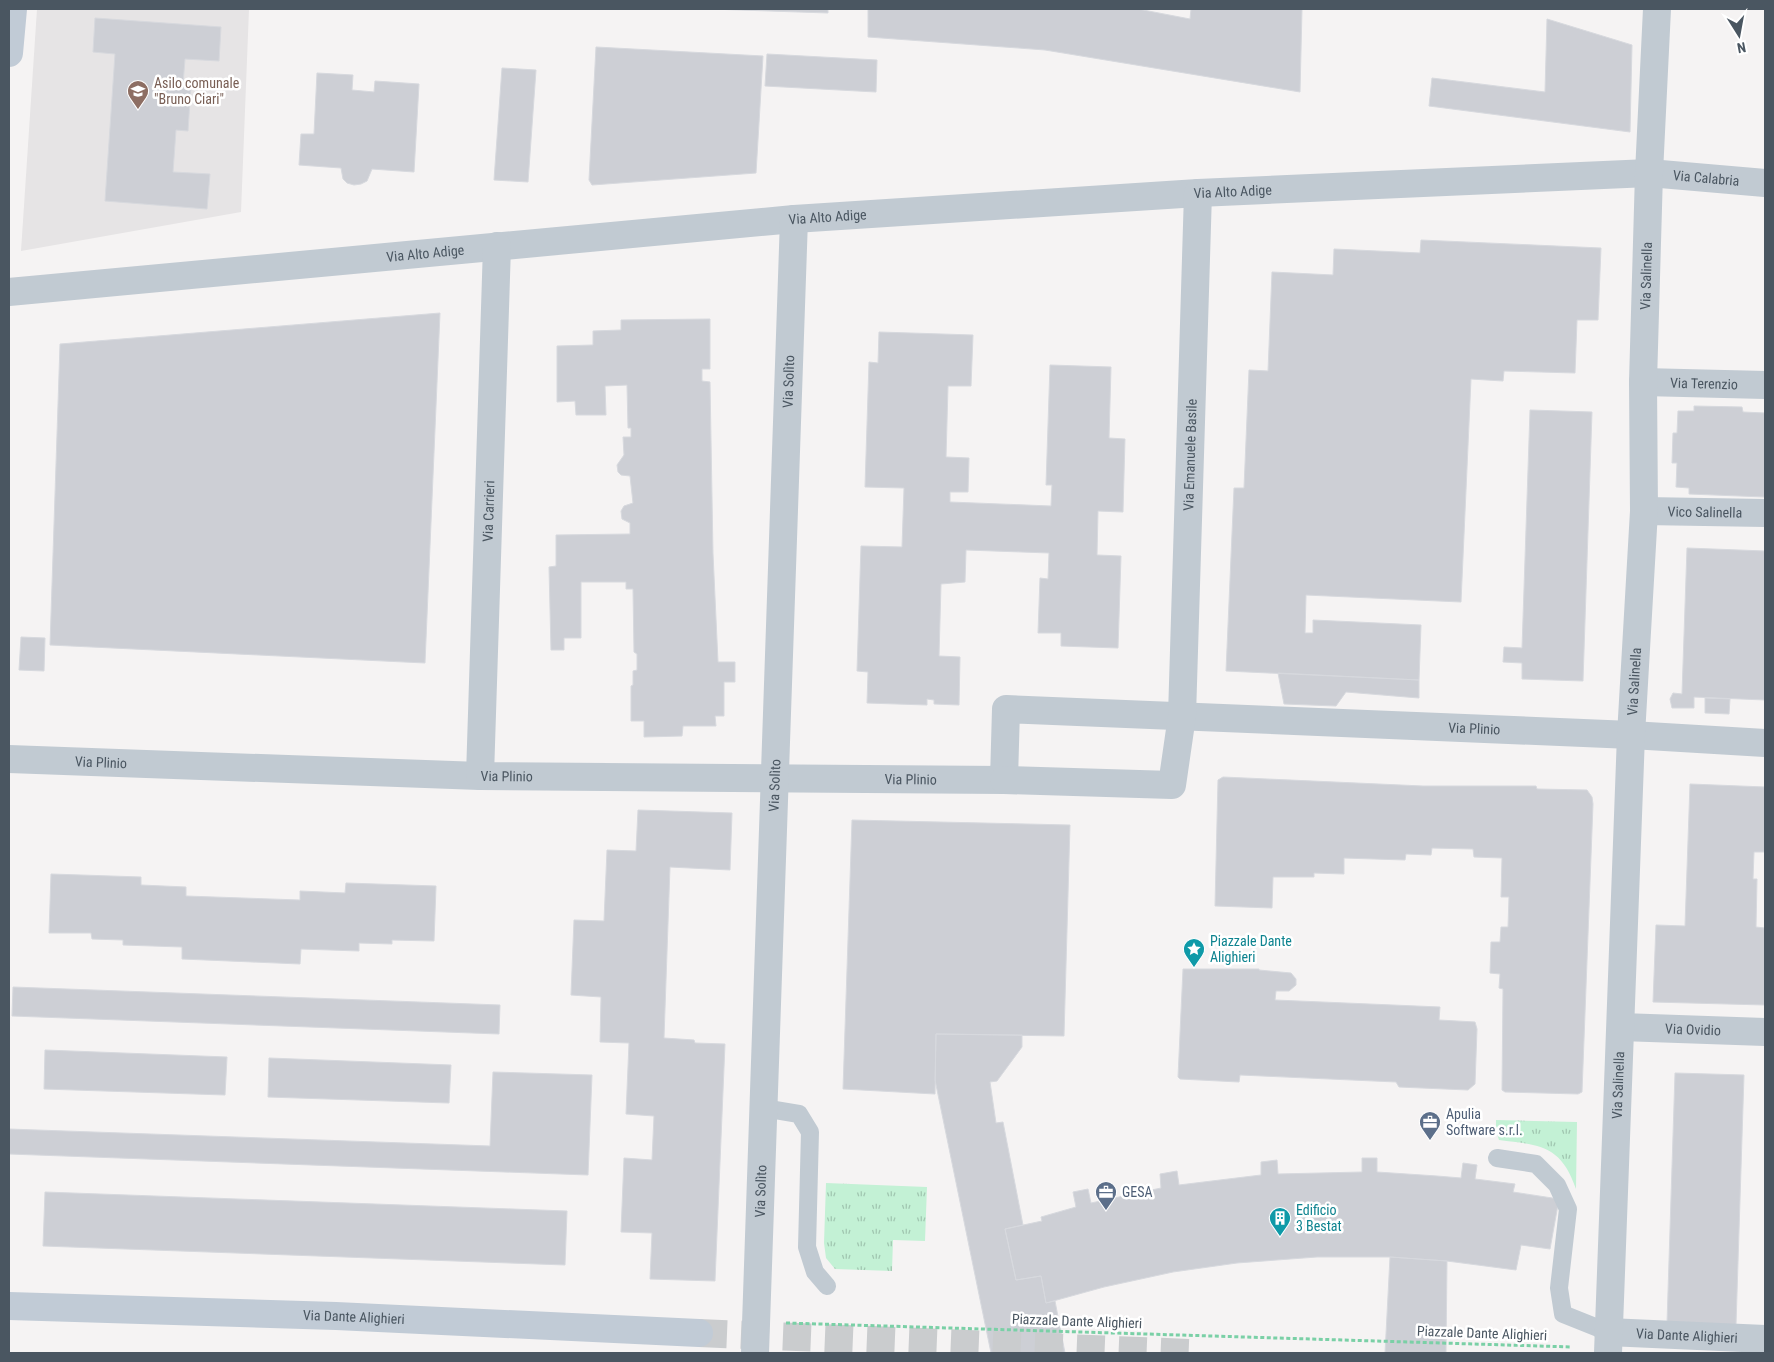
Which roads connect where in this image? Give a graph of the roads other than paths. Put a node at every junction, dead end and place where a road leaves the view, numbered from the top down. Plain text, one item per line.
1 (13, 9) edge
2 (1657, 9) edge
3 (9, 53) edge
4 (1649, 174) junction
5 (1765, 183) edge
6 (1198, 194) junction
7 (794, 219) junction
8 (497, 246) junction
9 (9, 292) edge
10 (1644, 382) junction
11 (1765, 385) edge
12 (1644, 511) junction
13 (1765, 513) edge
14 (1182, 716) junction
15 (1631, 735) junction
16 (1765, 743) edge
17 (9, 759) edge
18 (480, 776) junction
19 (775, 777) junction
20 (1004, 780) junction
21 (1621, 1027) junction
22 (1765, 1032) edge
23 (763, 1108) junction
24 (1498, 1158) dead end
25 (828, 1286) dead end
26 (9, 1306) edge
27 (698, 1333) tunnel mouth
28 (1765, 1339) edge
29 (1608, 1345) edge
30 (755, 1353) edge

1 - 3 street
2 - 4 street, Via Salinella
4 - 5 street, Via Calabria
4 - 6 street, Via Alto Adige
4 - 10 street, Via Salinella
6 - 7 street, Via Alto Adige
6 - 14 street, Via Emanuele Basile
7 - 8 street, Via Alto Adige
7 - 19 street, Via Solìto
8 - 9 street, Via Alto Adige
8 - 18 street, Via Carrieri
10 - 11 street, Via Terenzio
10 - 12 street, Via Salinella
12 - 13 street, Vico Salinella
12 - 15 street, Via Salinella
14 - 15 street, Via Plinio
14 - 20 street, Via Plinio
14 - 20 street, Via Plinio
15 - 16 street, Via Plinio
15 - 21 street, Via Salinella
17 - 18 street, Via Plinio
18 - 19 street, Via Plinio
19 - 20 street, Via Plinio
19 - 23 street, Via Solìto
21 - 22 street, Via Ovidio
21 - 29 street, Via Salinella
23 - 25 lane
23 - 30 street, Via Solìto
24 - 29 lane
26 - 27 street, Via Dante Alighieri
28 - 29 street, Via Dante Alighieri

